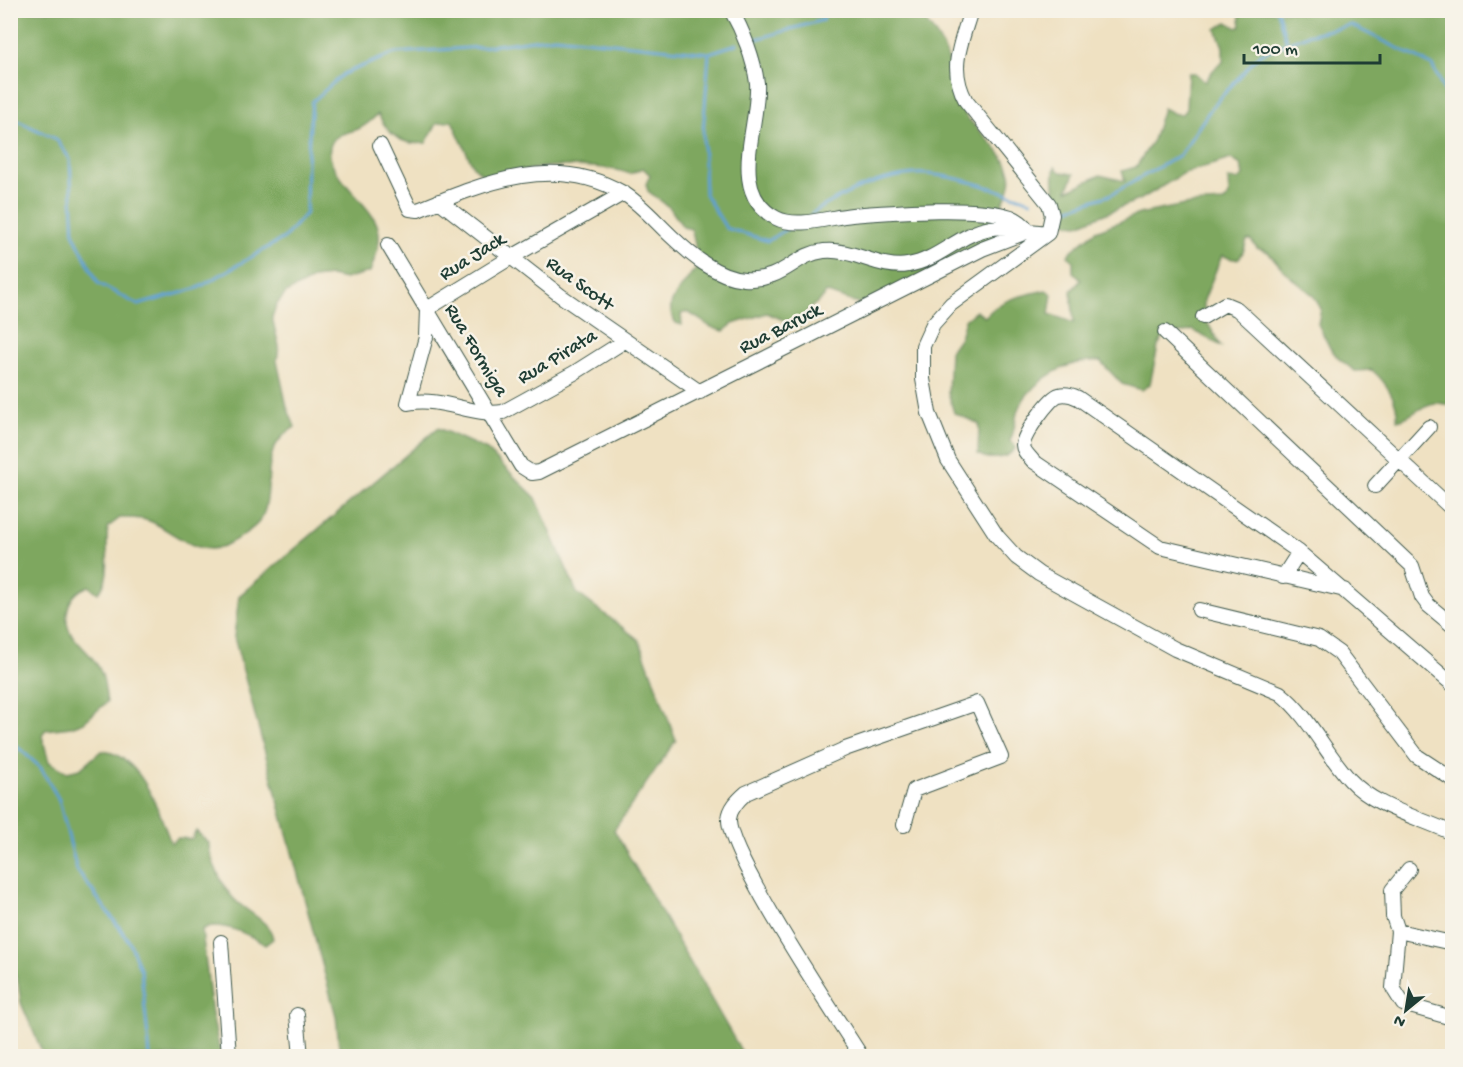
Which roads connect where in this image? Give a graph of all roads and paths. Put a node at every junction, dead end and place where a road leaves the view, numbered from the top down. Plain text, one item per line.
1 (731, 10) edge
2 (971, 10) edge
3 (380, 145) dead end
4 (624, 194) junction
5 (440, 201) junction
6 (1029, 231) junction
7 (1048, 233) junction
8 (388, 245) dead end
9 (510, 258) junction
10 (427, 309) junction
11 (1203, 317) dead end
12 (1165, 332) dead end
13 (623, 342) junction
14 (700, 392) junction
15 (489, 412) junction
16 (1429, 427) dead end
17 (1401, 459) junction
18 (532, 473) joint
19 (1375, 486) dead end
20 (1452, 509) edge
21 (1299, 552) junction
22 (1283, 577) junction
23 (1345, 590) junction
24 (1199, 610) dead end
25 (1452, 625) edge
26 (1452, 684) edge
27 (1451, 775) edge
28 (904, 825) dead end
29 (1452, 834) edge
30 (1409, 869) dead end
31 (1398, 931) junction
32 (221, 942) dead end
33 (1452, 943) edge
34 (297, 1015) dead end
35 (1452, 1018) edge
36 (229, 1056) edge
37 (301, 1056) edge
38 (861, 1056) edge

1 - 6 street
2 - 7 street
3 - 5 street
4 - 5 street
4 - 6 street
4 - 9 street, Rua Jack
5 - 9 street, Rua Scott
6 - 7 street, Rua Baruck
6 - 14 street, Rua Baruck
7 - 29 street
8 - 10 street, Rua Formiga
9 - 10 street, Rua Jack
9 - 13 street, Rua Scott
10 - 15 street, Rua Formiga
10 - 15 street, Rua Pirata
11 - 17 street
12 - 25 street
13 - 14 street, Rua Scott
13 - 15 street, Rua Pirata
14 - 18 street, Rua Baruck
15 - 18 street, Rua Formiga
16 - 17 street
17 - 19 street
17 - 20 street
21 - 22 street
21 - 22 street
21 - 23 street
22 - 23 street
23 - 26 street
24 - 27 street
28 - 38 street
30 - 31 street
31 - 33 street
31 - 35 street
32 - 36 street
34 - 37 street

